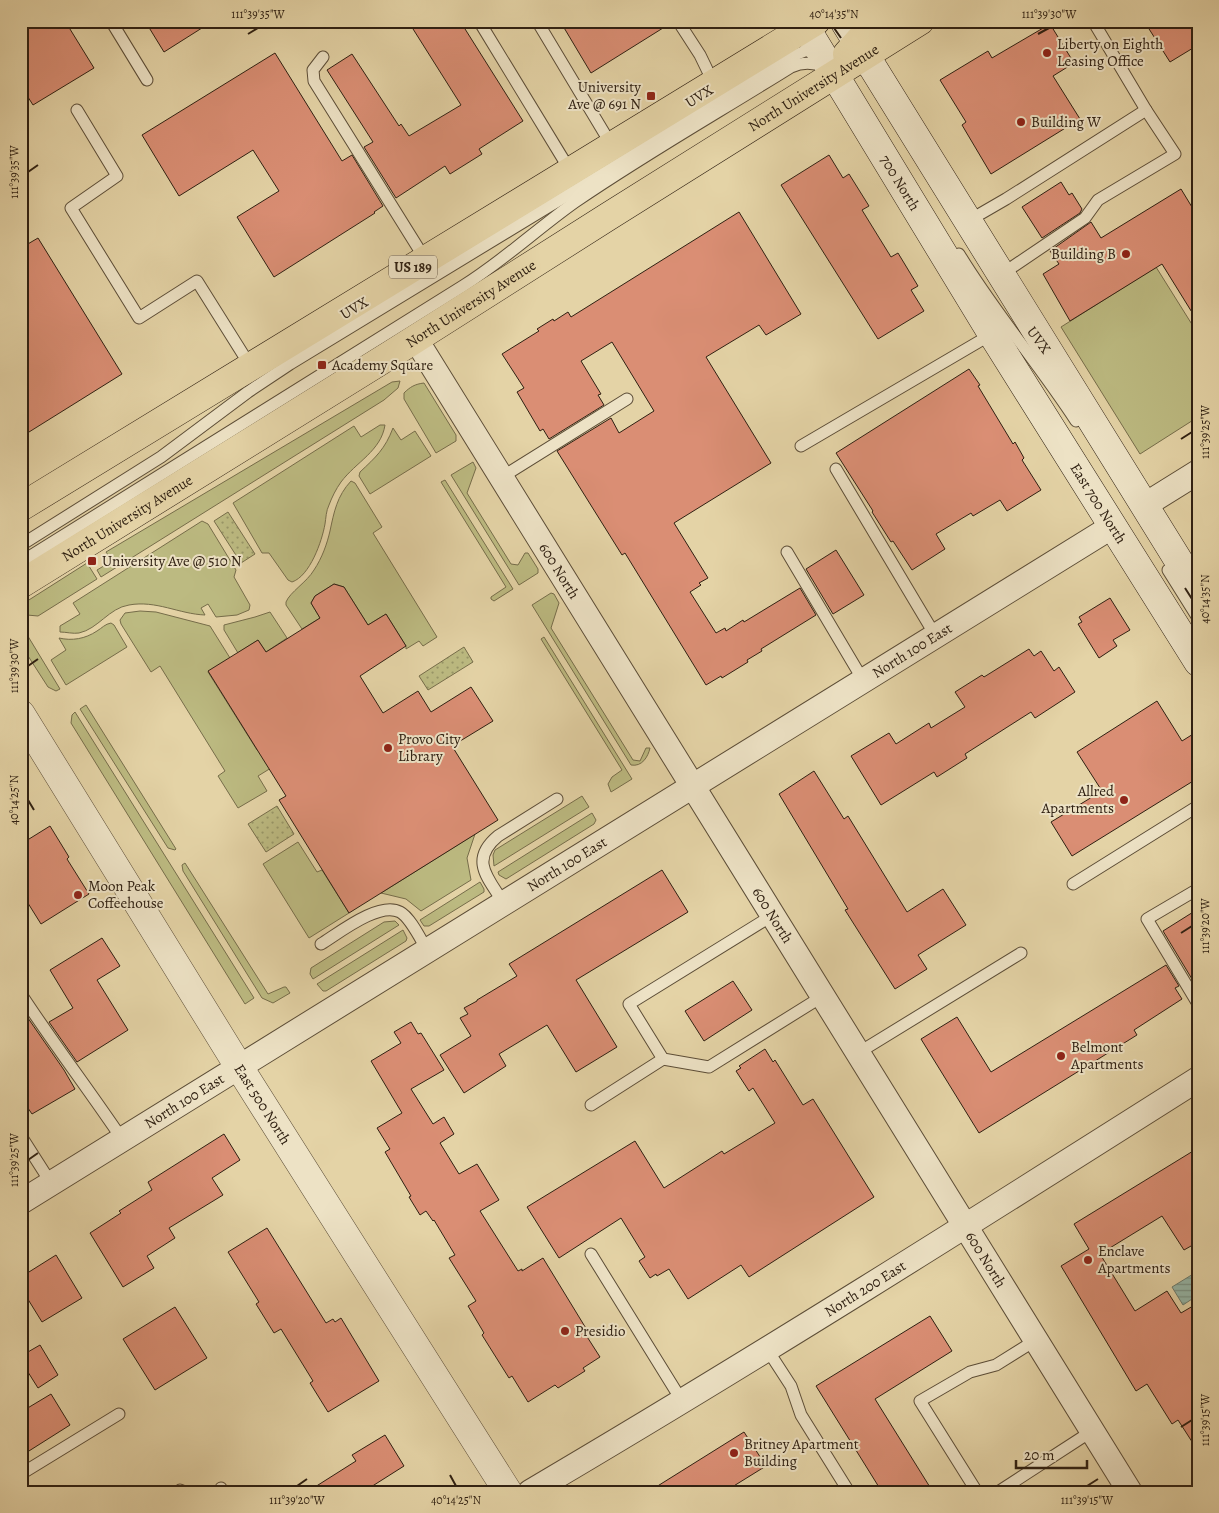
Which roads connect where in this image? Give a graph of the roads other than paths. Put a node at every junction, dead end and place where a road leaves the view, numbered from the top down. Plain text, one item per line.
1 (111, 21) edge
2 (480, 21) edge
3 (537, 21) edge
4 (678, 21) edge
5 (882, 21) edge
6 (920, 21) edge
7 (1093, 21) edge
8 (808, 23) edge
9 (323, 57) dead end
10 (845, 57) edge
11 (147, 80) dead end
12 (714, 84) junction
13 (77, 110) dead end
14 (1146, 110) junction
15 (612, 146) junction
16 (571, 172) junction
17 (968, 221) junction
18 (954, 245) dead end
19 (425, 259) junction
20 (1002, 274) junction
21 (415, 338) junction
22 (995, 339) junction
23 (251, 366) junction
24 (627, 399) dead end
25 (1080, 428) dead end
26 (801, 446) dead end
27 (836, 469) dead end
28 (1198, 472) edge
29 (502, 477) junction
30 (1145, 505) junction
31 (21, 507) edge
32 (1113, 526) junction
33 (21, 546) edge
34 (787, 552) dead end
35 (21, 562) edge
36 (1164, 562) dead end
37 (21, 584) edge
38 (1198, 592) edge
39 (1198, 618) edge
40 (934, 635) junction
41 (1198, 644) edge
42 (1198, 662) edge
43 (863, 680) junction
44 (21, 714) edge
45 (692, 785) junction
46 (558, 799) dead end
47 (1198, 806) edge
48 (1073, 884) dead end
49 (1198, 889) edge
50 (503, 902) junction
51 (773, 915) junction
52 (320, 944) dead end
53 (427, 950) junction
54 (1022, 954) dead end
55 (21, 994) edge
56 (823, 996) junction
57 (1198, 1004) edge
58 (858, 1053) junction
59 (663, 1059) junction
60 (239, 1067) junction
61 (1198, 1079) edge
62 (591, 1105) dead end
63 (21, 1136) edge
64 (122, 1139) junction
65 (51, 1184) junction
66 (21, 1202) edge
67 (966, 1226) junction
68 (591, 1254) dead end
69 (1036, 1340) junction
70 (767, 1349) junction
71 (682, 1401) junction
72 (119, 1414) dead end
73 (1092, 1431) junction
74 (21, 1474) edge
75 (508, 1492) edge
76 (530, 1492) edge
77 (849, 1492) edge
78 (977, 1492) edge
79 (998, 1492) edge
80 (1130, 1492) edge

1 - 11 lane
2 - 16 lane
3 - 15 lane
4 - 12 lane
5 - 10 highway
6 - 10 highway, North University Avenue
7 - 14 lane
8 - 10 main road, 700 North
8 - 12 highway, US 189
9 - 19 lane
10 - 17 main road, 700 North
10 - 21 highway, North University Avenue
10 - 22 main road, 700 North
10 - 33 lane, UVX
10 - 35 lane, UVX
12 - 15 highway, US 189
13 - 23 lane
14 - 17 lane
14 - 20 lane
15 - 16 highway, US 189
16 - 19 highway, US 189
17 - 20 main road, 700 North
18 - 25 lane, UVX
19 - 23 highway, US 189
20 - 30 main road
21 - 29 street, 600 North
21 - 37 highway, North University Avenue
22 - 26 lane
22 - 32 main road, East 700 North
22 - 41 lane
23 - 31 highway, US 189
24 - 29 lane
27 - 40 lane
28 - 30 street
29 - 45 street, 600 North
30 - 38 main road
32 - 40 street, North 100 East
32 - 42 main road, East 700 North
34 - 43 lane
36 - 39 lane
40 - 43 street, North 100 East
43 - 45 street, North 100 East
44 - 60 main road, East 500 North
45 - 50 street, North 100 East
45 - 51 street, 600 North
46 - 50 lane
47 - 48 lane
49 - 57 lane
50 - 53 street, North 100 East
51 - 56 street, 600 North
51 - 59 lane
52 - 53 lane
53 - 60 street, North 100 East
54 - 58 lane
55 - 64 lane
56 - 58 street, 600 North
56 - 59 lane
58 - 67 street, 600 North
59 - 62 lane
60 - 64 street, North 100 East
60 - 75 main road, East 500 North
61 - 67 street, North 200 East
63 - 65 lane
64 - 65 street, North 100 East
65 - 66 street, North 100 East
67 - 69 street, 600 North
67 - 70 street, North 200 East
68 - 71 lane
69 - 73 street, 600 North
69 - 78 lane
70 - 71 street, North 200 East
70 - 77 lane
71 - 76 street, North 200 East
72 - 74 lane
73 - 79 lane
73 - 80 street, 600 North

